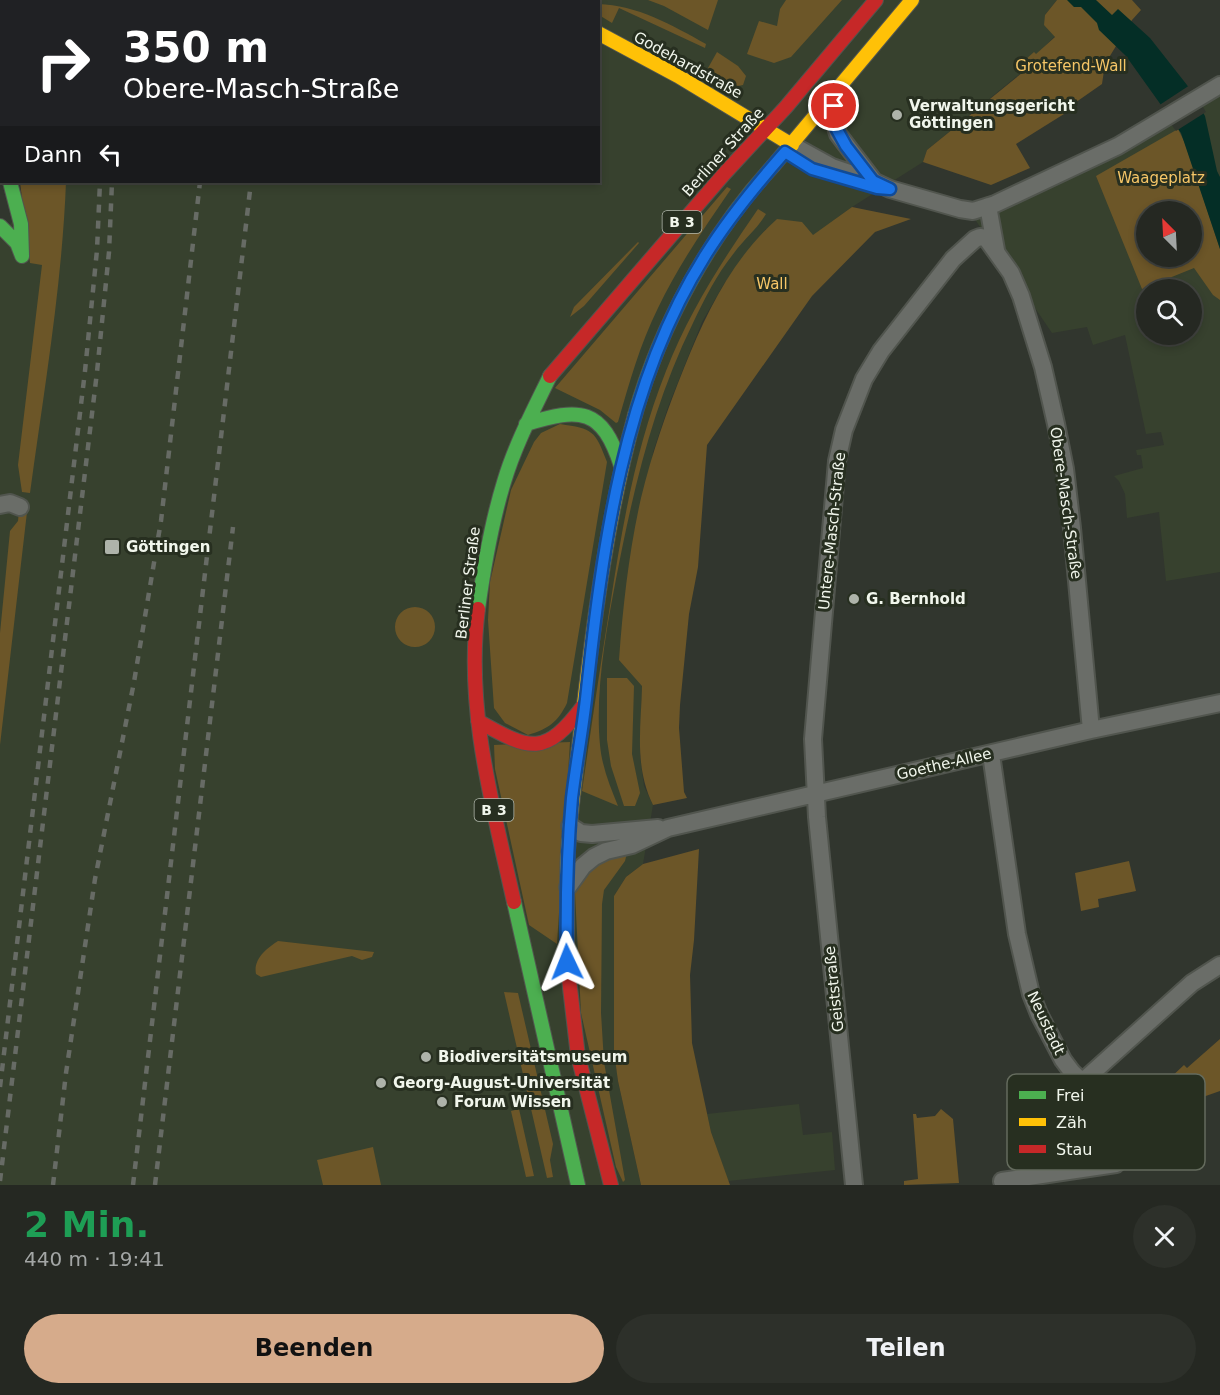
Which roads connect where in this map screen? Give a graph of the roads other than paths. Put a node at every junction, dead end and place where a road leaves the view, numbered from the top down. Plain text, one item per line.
1 (876, 0) edge
2 (912, 0) edge
3 (600, 34) edge
4 (600, 44) edge
5 (1220, 85) edge
6 (838, 88) junction
7 (763, 132) junction
8 (789, 148) junction
9 (873, 181) junction
10 (10, 183) edge
11 (890, 189) junction
12 (980, 209) junction
13 (0, 226) edge
14 (975, 239) joint
15 (996, 251) junction
16 (526, 424) junction
17 (621, 465) junction
18 (0, 506) edge
19 (20, 507) dead end
20 (585, 702) junction
21 (1220, 703) edge
22 (478, 721) junction
23 (1091, 730) junction
24 (991, 754) junction
25 (815, 793) junction
26 (570, 826) junction
27 (668, 828) junction
28 (567, 888) junction
29 (1220, 965) edge
30 (1075, 1074) edge
31 (1091, 1074) edge
32 (1076, 1170) edge
33 (1002, 1181) dead end
34 (578, 1185) edge
35 (610, 1185) edge
36 (854, 1185) edge

1 - 7 main road, Berliner Straße / B 3
2 - 6 main road, B 3
3 - 7 main road, Godehardstraße
4 - 7 main road, Godehardstraße
5 - 12 street
6 - 8 main road, B 3
6 - 9 street
7 - 8 main road, Godehardstraße
7 - 16 main road, Berliner Straße / B 3
8 - 9 street
8 - 11 street
8 - 17 main road, B 3
9 - 11 street
10 - 13 main road
11 - 12 street
12 - 15 street, Obere-Masch-Straße
14 - 15 street, Obere-Masch-Straße
14 - 25 street, Untere-Masch-Straße
15 - 23 street, Obere-Masch-Straße
16 - 17 main road
16 - 22 main road, Berliner Straße / B 3
17 - 20 main road, B 3
18 - 19 street
20 - 22 main road
20 - 26 main road, B 3
21 - 23 street, Goethe-Allee
22 - 34 main road, Berliner Straße / B 3
23 - 24 street, Goethe-Allee
24 - 25 street, Goethe-Allee
24 - 30 street, Neustadt
25 - 27 street, Goethe-Allee
25 - 36 street, Geiststraße
26 - 27 street, Goethe-Allee
26 - 28 main road, B 3
27 - 28 street, Goethe-Allee
28 - 35 main road, B 3
29 - 31 street
32 - 33 street, Neustadt

